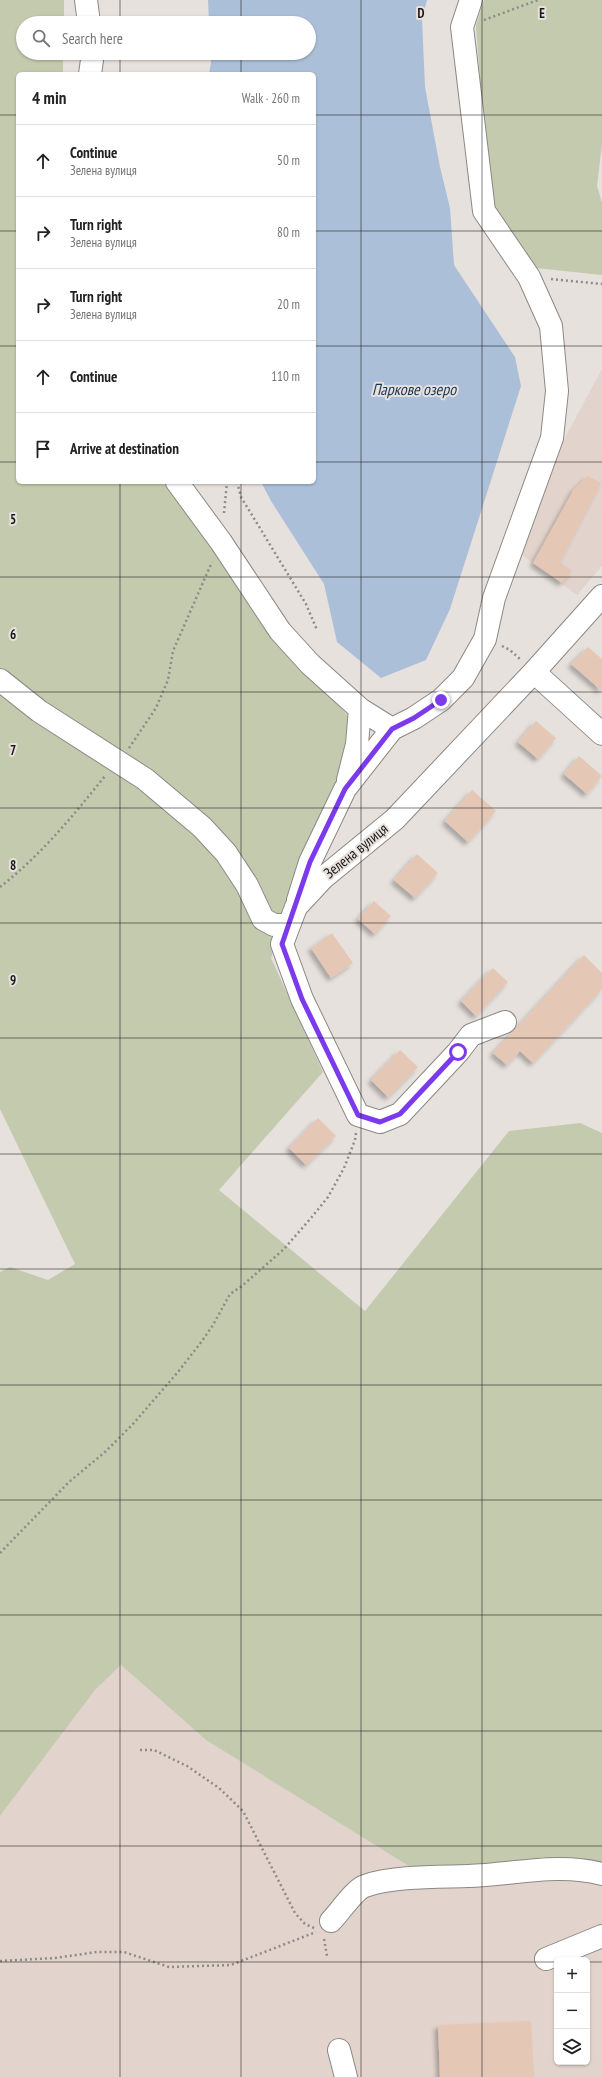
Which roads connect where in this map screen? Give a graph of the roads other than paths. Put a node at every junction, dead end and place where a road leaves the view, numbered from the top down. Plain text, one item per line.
1 (86, 0) edge
2 (470, 0) edge
3 (88, 16) edge
4 (92, 60) edge
5 (90, 72) edge
6 (178, 484) edge
7 (602, 596) edge
8 (534, 672) junction
9 (0, 680) edge
10 (360, 709) junction
11 (392, 729) junction
12 (602, 734) edge
13 (345, 789) junction
14 (292, 916) junction
15 (505, 1022) dead end
16 (602, 1874) edge
17 (326, 1926) road end
18 (602, 1936) edge
19 (546, 1959) dead end
20 (339, 2050) dead end
21 (346, 2077) edge

1 - 3 street
2 - 11 street
4 - 5 street
6 - 10 street
7 - 8 street, Зелена вулиця
8 - 12 street
8 - 14 street, Зелена вулиця
9 - 14 street
10 - 11 street
10 - 13 street
11 - 13 street
13 - 14 street
14 - 15 street, Зелена вулиця
16 - 17 street
18 - 19 street
20 - 21 street

